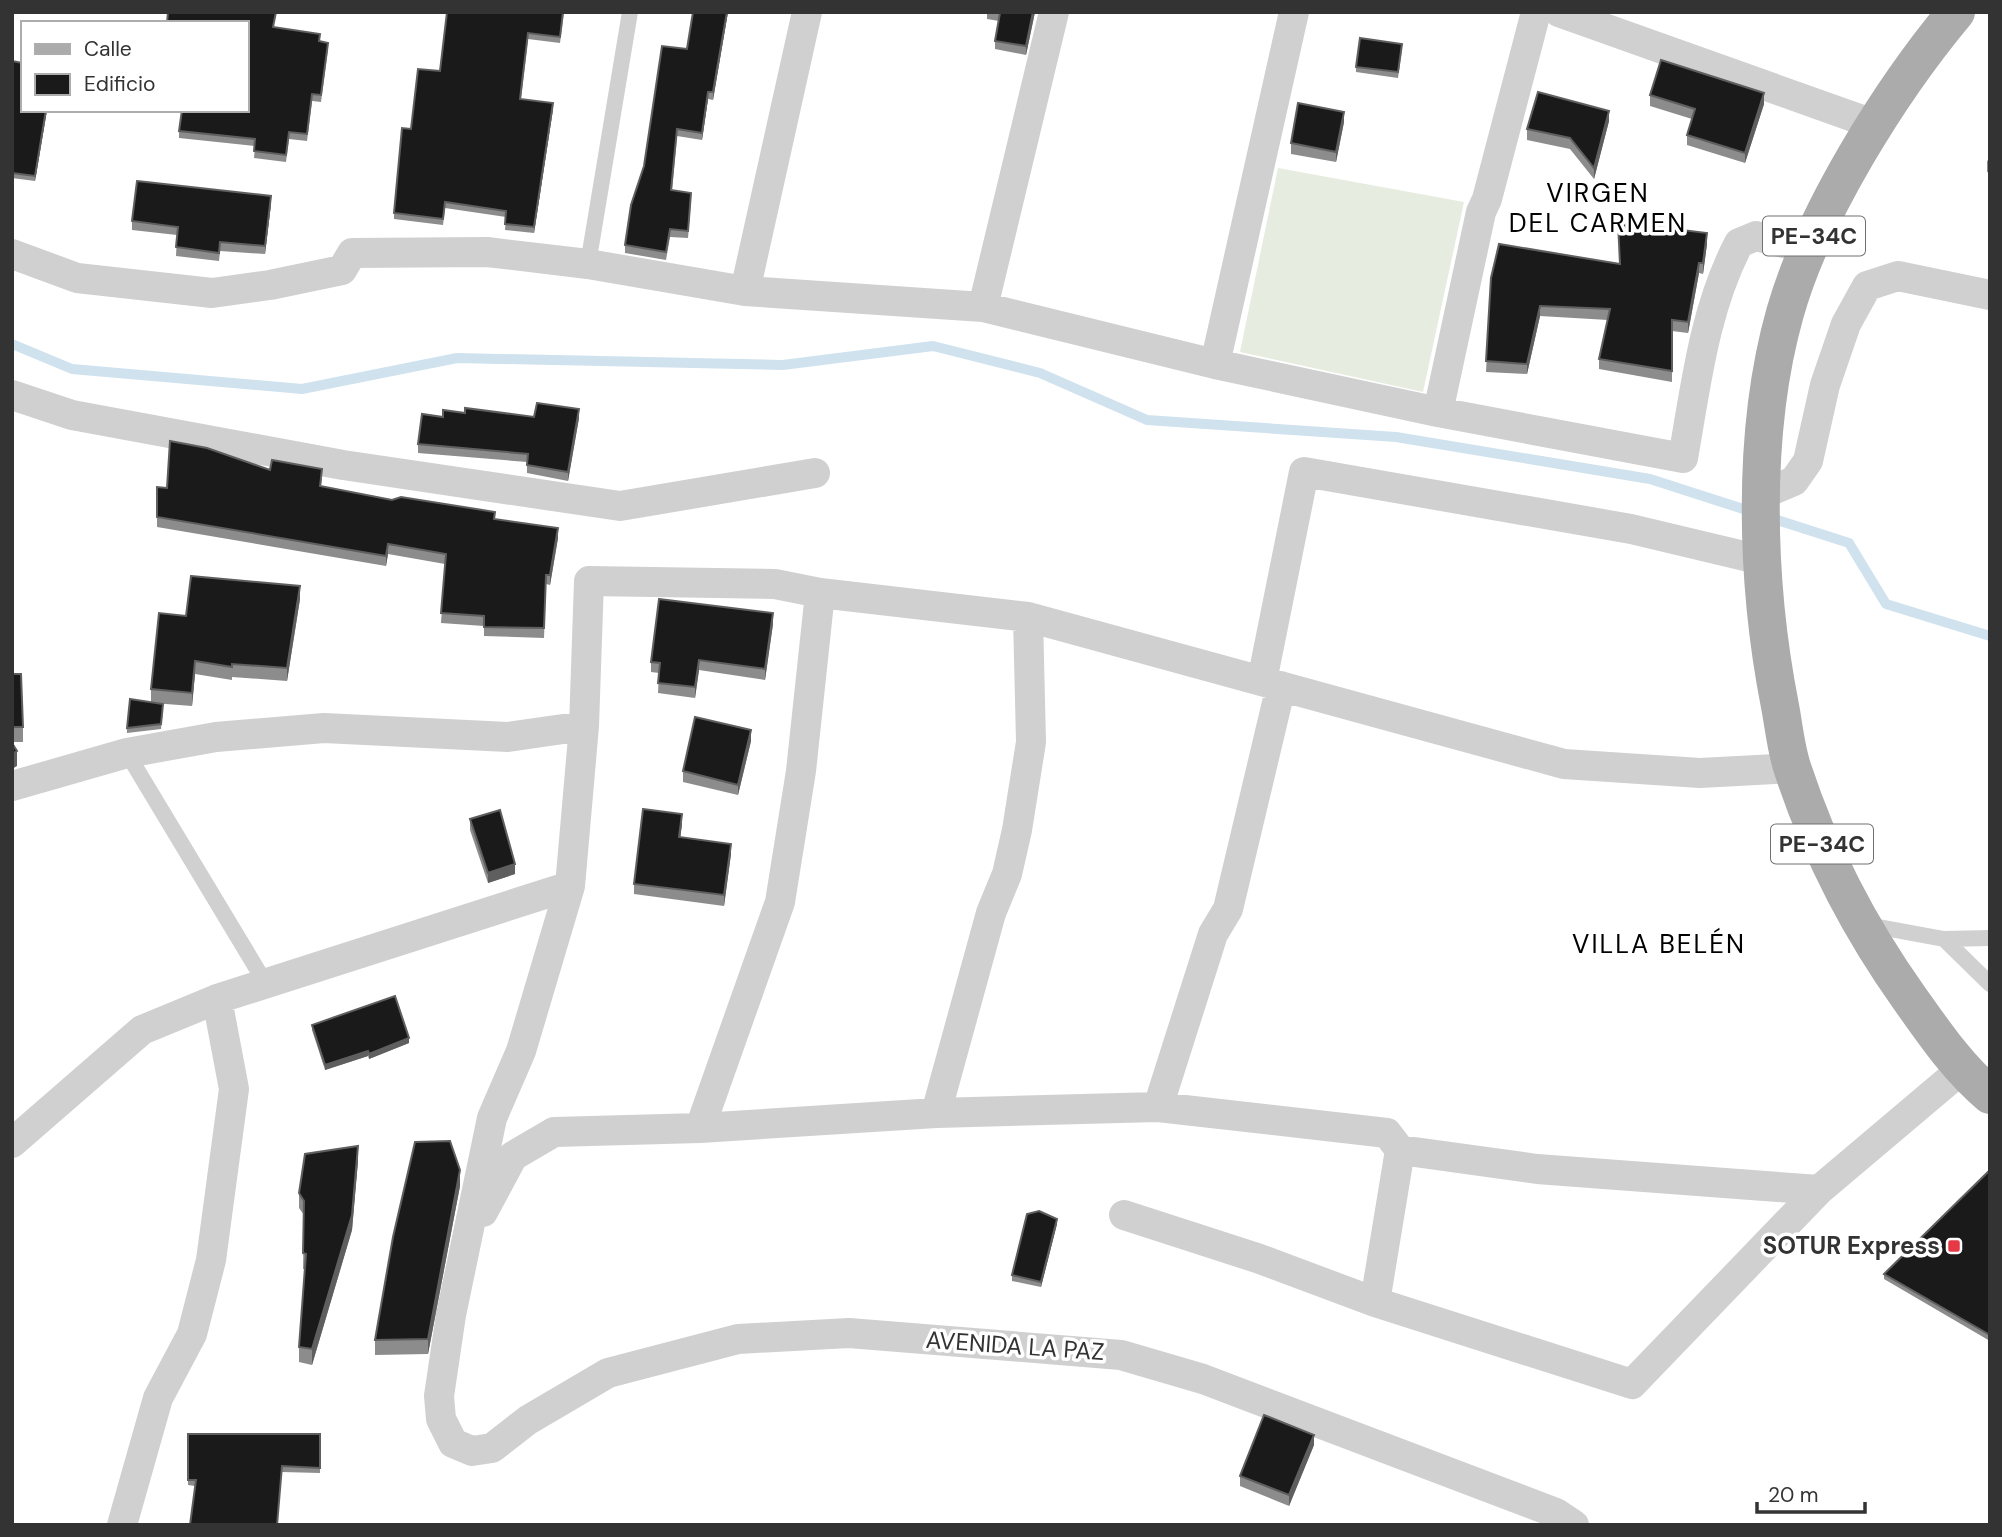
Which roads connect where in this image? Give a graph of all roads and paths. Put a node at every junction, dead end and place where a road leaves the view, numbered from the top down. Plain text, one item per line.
1 (630, 12) edge
2 (807, 12) edge
3 (1054, 12) edge
4 (1294, 12) edge
5 (1536, 12) edge
6 (1559, 12) edge
7 (1956, 12) edge
8 (1876, 125) junction
9 (1807, 249) junction
10 (12, 254) edge
11 (588, 264) junction
12 (745, 291) junction
13 (1990, 295) edge
14 (983, 307) junction
15 (1215, 364) junction
16 (12, 395) edge
17 (1438, 412) junction
18 (815, 473) dead end
19 (1763, 494) junction
20 (1761, 554) junction
21 (820, 593) junction
22 (1028, 617) junction
23 (1271, 684) junction
24 (584, 726) junction
25 (127, 753) junction
26 (1792, 768) junction
27 (12, 786) edge
28 (570, 886) junction
29 (1860, 923) junction
30 (1990, 937) edge
31 (1944, 939) junction
32 (266, 984) junction
33 (1990, 984) edge
34 (217, 999) junction
35 (1961, 1070) junction
36 (1990, 1096) edge
37 (1158, 1107) junction
38 (936, 1113) junction
39 (700, 1128) junction
40 (14, 1135) edge
41 (1400, 1150) junction
42 (1819, 1190) junction
43 (1124, 1215) dead end
44 (467, 1242) junction
45 (1375, 1302) junction
46 (122, 1525) edge
47 (1574, 1525) edge

1 - 11 lane
2 - 12 street
3 - 14 street
4 - 15 street
5 - 17 street
6 - 8 street
7 - 8 main road, PE-34C
8 - 9 main road, PE-34C
9 - 17 street
9 - 19 main road, PE-34C
10 - 11 street
11 - 12 street
12 - 14 street
13 - 19 street
14 - 15 street
15 - 17 street
16 - 18 street
19 - 20 main road, PE-34C
20 - 23 street
20 - 26 main road, PE-34C
21 - 22 street
21 - 24 street
21 - 39 street
22 - 23 street
22 - 38 street
23 - 26 street
23 - 37 street
24 - 25 street
24 - 28 street
25 - 27 street
25 - 32 lane
26 - 29 main road, PE-34C
28 - 32 street
28 - 44 street
29 - 31 lane
29 - 35 main road, PE-34C
30 - 31 lane
31 - 33 lane
32 - 34 street
34 - 40 street
34 - 46 street
35 - 36 main road, PE-34C
35 - 42 street
37 - 38 street
37 - 41 street
38 - 39 street
39 - 44 street
41 - 42 street
41 - 45 street
42 - 45 street
43 - 45 street
44 - 47 street, AVENIDA LA PAZ

